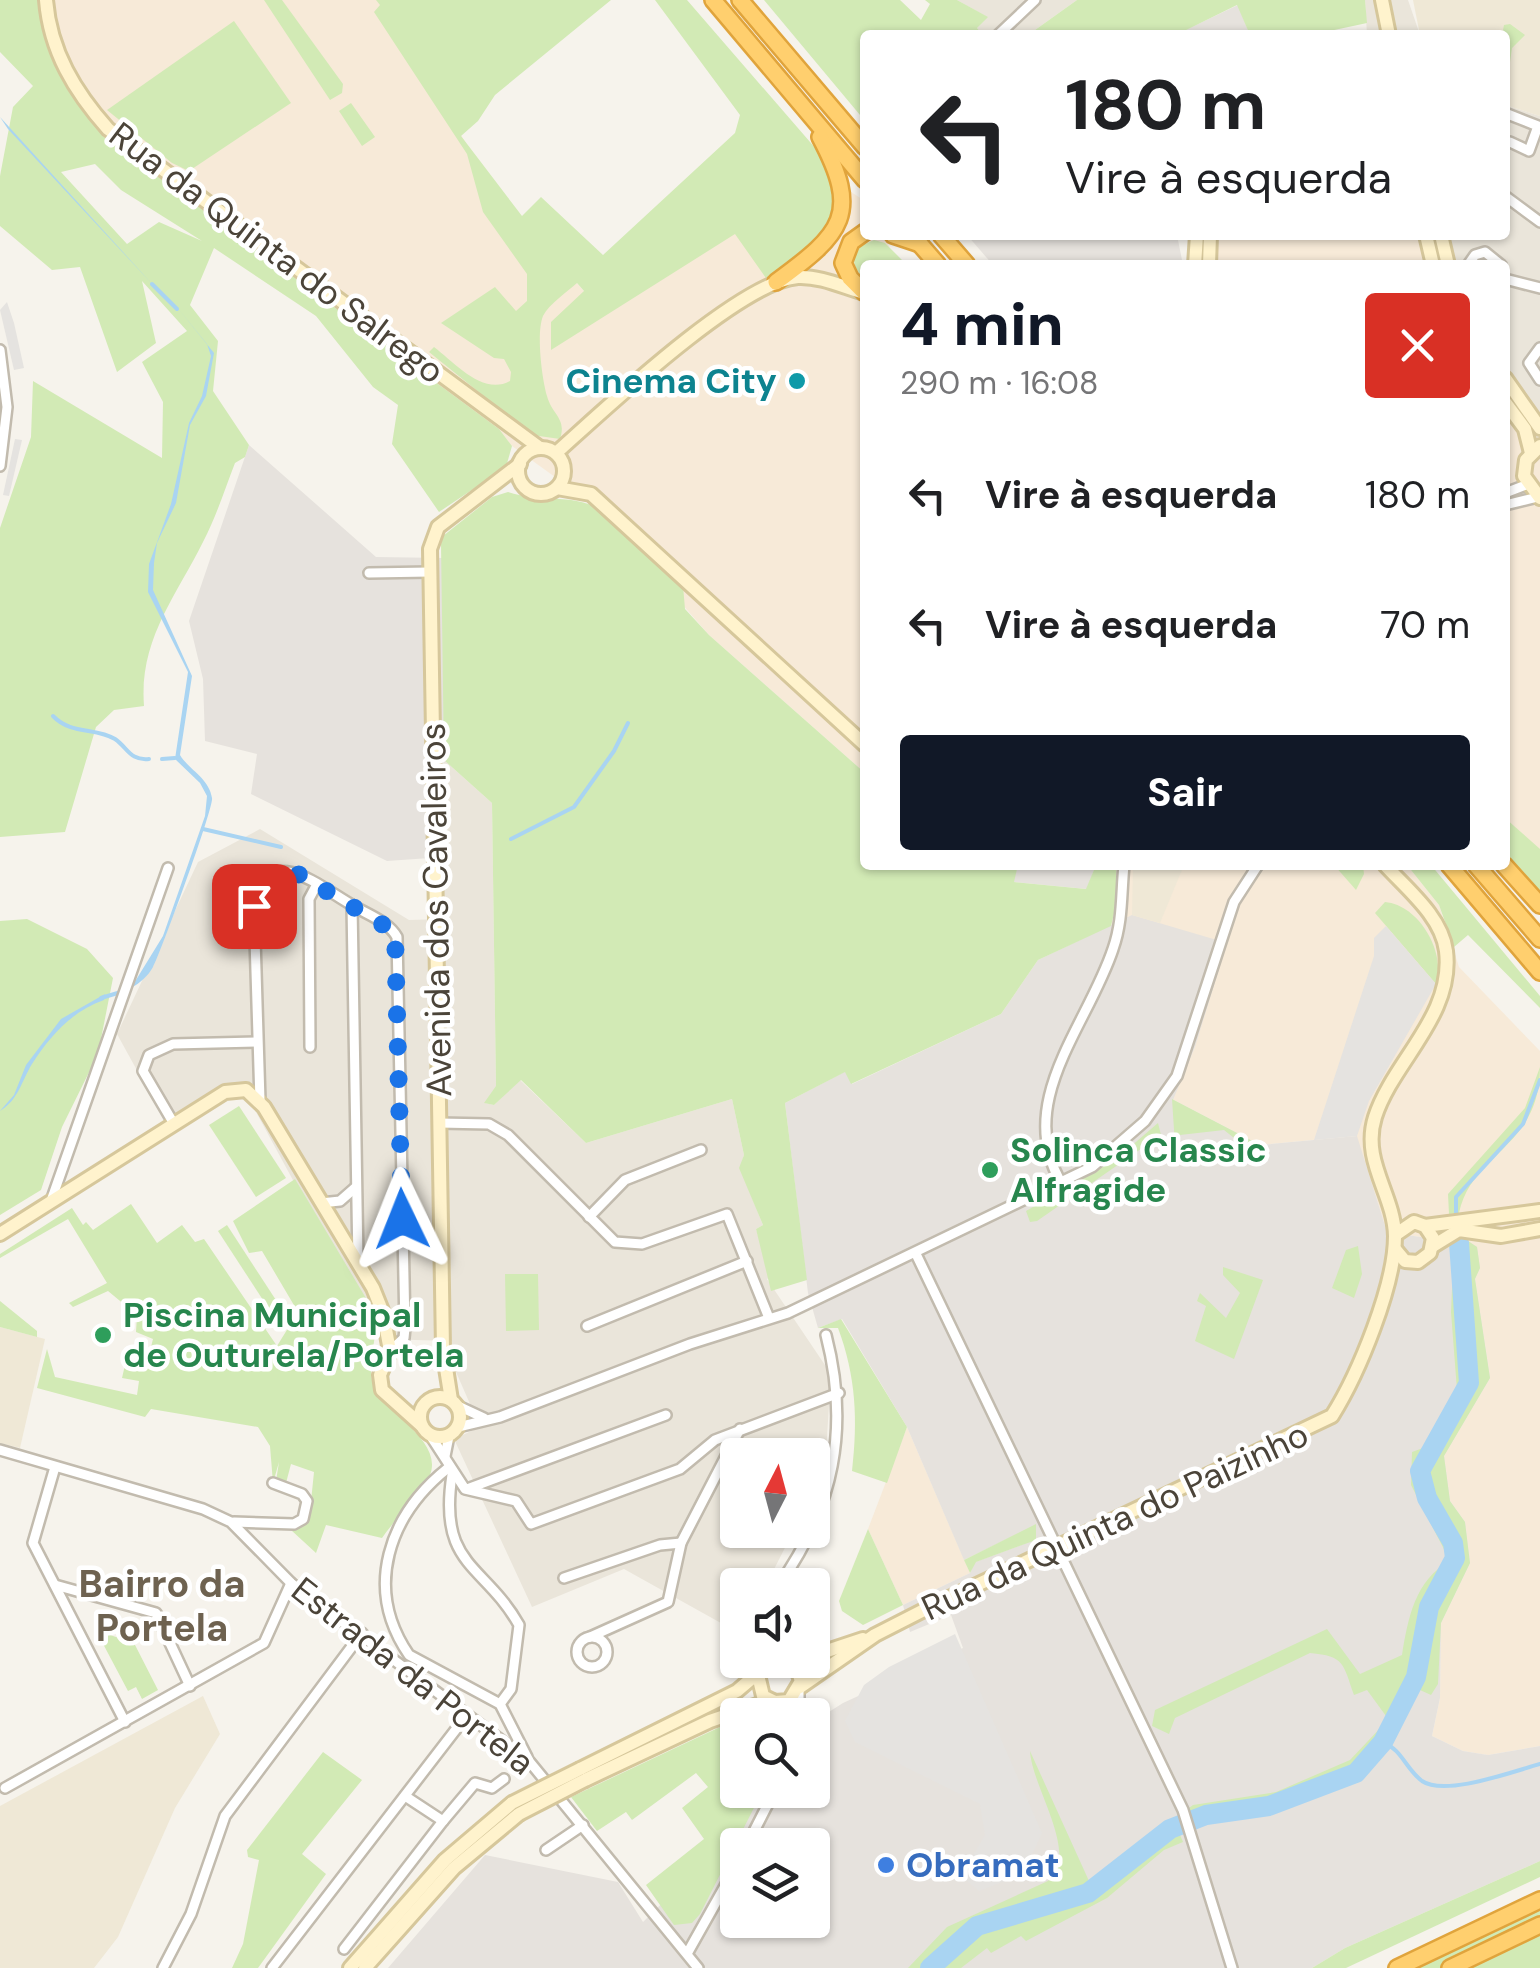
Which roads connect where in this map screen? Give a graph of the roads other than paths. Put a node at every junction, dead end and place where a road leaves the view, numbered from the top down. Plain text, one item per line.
1 (46, 0) edge
2 (713, 0) edge
3 (740, 0) edge
4 (1035, 0) edge
5 (1382, 0) edge
6 (1003, 30) edge
7 (1387, 30) edge
8 (806, 111) junction
9 (1510, 115) edge
10 (860, 141) edge
11 (1510, 142) dead end
12 (860, 174) edge
13 (1510, 200) edge
14 (1540, 222) edge
15 (860, 236) edge
16 (916, 240) edge
17 (945, 240) edge
18 (934, 260) edge
19 (962, 260) edge
20 (1471, 260) edge
21 (1495, 260) edge
22 (1510, 280) edge
23 (776, 282) junction
24 (860, 288) edge
25 (1540, 288) edge
26 (860, 291) edge
27 (1540, 348) edge
28 (0, 350) edge
29 (1540, 380) edge
30 (1510, 385) edge
31 (1510, 409) edge
32 (1540, 428) edge
33 (514, 430) junction
34 (540, 448) junction
35 (1535, 449) edge
36 (556, 453) junction
37 (522, 460) junction
38 (0, 466) edge
39 (1526, 484) junction
40 (526, 488) junction
41 (557, 488) junction
42 (492, 489) junction
43 (1510, 491) edge
44 (1539, 498) edge
45 (1510, 504) edge
46 (430, 572) junction
47 (369, 573) dead end
48 (860, 740) edge
49 (168, 868) dead end
50 (1124, 870) edge
51 (1255, 870) edge
52 (1389, 870) edge
53 (1453, 870) edge
54 (1480, 870) edge
55 (1508, 870) edge
56 (317, 884) junction
57 (352, 905) junction
58 (1540, 905) edge
59 (1540, 939) edge
60 (1540, 972) edge
61 (256, 1042) junction
62 (310, 1047) dead end
63 (260, 1101) junction
64 (440, 1123) junction
65 (174, 1124) junction
66 (701, 1150) dead end
67 (1060, 1181) junction
68 (356, 1187) junction
69 (52, 1201) junction
70 (1389, 1202) junction
71 (320, 1203) junction
72 (1540, 1211) edge
73 (589, 1216) junction
74 (1419, 1224) junction
75 (1540, 1229) edge
76 (0, 1234) edge
77 (1395, 1242) junction
78 (1433, 1246) junction
79 (916, 1254) junction
80 (747, 1261) junction
81 (1410, 1262) junction
82 (358, 1267) junction
83 (1386, 1283) junction
84 (770, 1318) junction
85 (587, 1326) dead end
86 (826, 1335) dead end
87 (390, 1351) junction
88 (444, 1360) junction
89 (838, 1394) junction
90 (428, 1402) junction
91 (454, 1402) junction
92 (404, 1407) junction
93 (666, 1415) dead end
94 (484, 1418) junction
95 (740, 1429) junction
96 (426, 1430) junction
97 (454, 1431) junction
98 (4, 1453) edge
99 (445, 1456) junction
100 (54, 1467) junction
101 (450, 1471) junction
102 (272, 1482) dead end
103 (465, 1489) junction
104 (232, 1522) junction
105 (681, 1543) junction
106 (1058, 1544) junction
107 (789, 1568) edge
108 (564, 1578) dead end
109 (291, 1583) junction
110 (55, 1585) junction
111 (362, 1633) junction
112 (875, 1635) junction
113 (399, 1637) junction
114 (590, 1637) dead end
115 (384, 1650) junction
116 (830, 1650) edge
117 (746, 1678) edge
118 (800, 1678) edge
119 (190, 1686) junction
120 (800, 1688) junction
121 (791, 1698) edge
122 (800, 1698) edge
123 (500, 1704) junction
124 (467, 1715) junction
125 (720, 1717) edge
126 (124, 1722) junction
127 (528, 1760) junction
128 (582, 1774) junction
129 (504, 1780) dead end
130 (4, 1788) dead end
131 (404, 1796) junction
132 (515, 1808) junction
133 (442, 1821) junction
134 (584, 1825) junction
135 (546, 1850) dead end
136 (720, 1895) edge
137 (1540, 1900) edge
138 (1540, 1926) edge
139 (344, 1950) dead end
140 (688, 1952) junction
141 (164, 1967) edge
142 (272, 1968) edge
143 (350, 1968) edge
144 (365, 1968) edge
145 (698, 1968) edge
146 (1232, 1968) edge
147 (1397, 1968) edge
148 (1450, 1968) edge

1 - 33 street, Rua da Quinta do Salrego
2 - 8 highway
3 - 10 highway
4 - 6 street
5 - 7 street
8 - 12 highway
8 - 23 highway
9 - 11 street
13 - 14 street
15 - 24 highway
16 - 18 highway
17 - 19 highway
20 - 21 street
22 - 25 street
23 - 26 street
23 - 36 street
27 - 29 street
28 - 38 street
30 - 32 street
31 - 35 street
33 - 34 street, Rua da Quinta do Salrego
33 - 37 street
34 - 36 street
34 - 37 street
35 - 39 street
36 - 41 street
37 - 40 street
37 - 42 street, Avenida dos Cavaleiros
39 - 43 street
39 - 44 street
40 - 41 street
40 - 42 street
41 - 48 street
42 - 46 street, Avenida dos Cavaleiros
44 - 45 street
46 - 47 street
46 - 64 street, Avenida dos Cavaleiros
49 - 69 street
50 - 67 street
51 - 67 street
52 - 70 street
53 - 60 highway
54 - 59 highway
55 - 58 highway
56 - 57 street
56 - 61 street
56 - 62 street
57 - 68 street
57 - 87 street
61 - 63 street
61 - 65 street
63 - 65 street
63 - 71 street
64 - 73 street
64 - 88 street, Avenida dos Cavaleiros
65 - 69 street
66 - 73 street
67 - 79 street
68 - 71 street
68 - 82 street
69 - 76 street
70 - 74 street
70 - 77 street
71 - 82 street
72 - 74 street
73 - 80 street
74 - 77 street
74 - 78 street
75 - 78 street
77 - 81 street
77 - 83 street, Rua da Quinta do Paizinho
78 - 81 street, Rua da Quinta do Paizinho
79 - 84 street
79 - 106 street
80 - 84 street
80 - 85 street
81 - 83 street, Rua da Quinta do Paizinho
82 - 87 street
83 - 106 street, Rua da Quinta do Paizinho
84 - 94 street
86 - 89 street
87 - 92 street
88 - 90 street, Avenida dos Cavaleiros
88 - 91 street, Avenida dos Cavaleiros
89 - 95 street
89 - 107 street
90 - 91 street
90 - 92 street
90 - 96 street, Avenida dos Cavaleiros
91 - 94 street
91 - 97 street, Avenida dos Cavaleiros
92 - 96 street
93 - 103 street
94 - 97 street
95 - 103 street
95 - 105 street
96 - 97 street
96 - 99 street
97 - 99 street
98 - 100 street, Estrada da Portela
99 - 101 street
100 - 104 street, Estrada da Portela
100 - 110 street
101 - 103 street
101 - 113 street
101 - 123 street
102 - 104 street
104 - 109 street, Estrada da Portela
105 - 108 street
105 - 114 street
106 - 112 street, Rua da Quinta do Paizinho
106 - 146 street
109 - 111 street, Estrada da Portela
109 - 119 street
110 - 119 street
110 - 126 street
111 - 115 street, Estrada da Portela
111 - 141 street
112 - 116 street, Rua da Quinta do Paizinho
112 - 120 street, Rua da Quinta do Paizinho
113 - 115 street
113 - 123 street
115 - 124 street, Estrada da Portela
117 - 128 street
118 - 120 street
119 - 126 street
120 - 121 street, Rua da Quinta do Paizinho
120 - 122 street
123 - 127 street
124 - 127 street, Estrada da Portela
124 - 131 street
125 - 128 street, Rua da Quinta do Paizinho
126 - 130 street
127 - 134 street, Estrada da Portela
128 - 132 street, bridge
129 - 133 street
131 - 133 street
131 - 142 street
132 - 143 street
132 - 144 street
133 - 139 street
134 - 135 street
134 - 140 street, Estrada da Portela
136 - 140 street
137 - 147 highway
138 - 148 highway
140 - 145 street, Estrada da Portela

